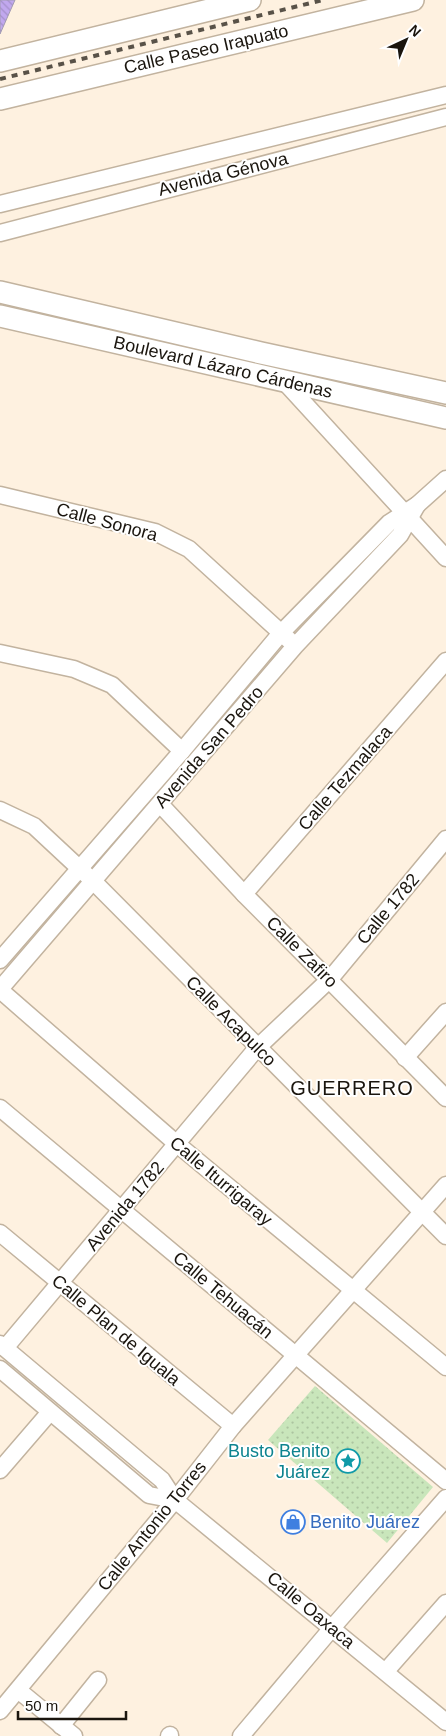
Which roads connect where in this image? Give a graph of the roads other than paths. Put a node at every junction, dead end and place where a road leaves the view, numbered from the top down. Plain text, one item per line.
1 (250, 0) edge
2 (413, 0) edge
3 (0, 61) edge
4 (446, 95) edge
5 (0, 99) edge
6 (446, 117) edge
7 (225, 148) junction
8 (231, 174) junction
9 (0, 204) edge
10 (0, 233) edge
11 (0, 292) edge
12 (0, 316) edge
13 (261, 353) junction
14 (283, 381) junction
15 (446, 393) edge
16 (446, 418) edge
17 (446, 479) edge
18 (0, 495) edge
19 (411, 512) junction
20 (428, 538) junction
21 (446, 541) edge
22 (446, 558) edge
23 (281, 633) junction
24 (295, 646) junction
25 (0, 653) edge
26 (446, 661) edge
27 (182, 751) junction
28 (160, 804) junction
29 (0, 810) edge
30 (446, 839) edge
31 (79, 869) junction
32 (93, 881) junction
33 (244, 894) junction
34 (0, 960) edge
35 (330, 979) junction
36 (0, 989) edge
37 (446, 1012) edge
38 (257, 1048) junction
39 (405, 1058) junction
40 (446, 1098) edge
41 (0, 1108) edge
42 (177, 1144) junction
43 (446, 1185) edge
44 (121, 1210) junction
45 (422, 1214) junction
46 (0, 1233) edge
47 (446, 1236) edge
48 (60, 1283) junction
49 (354, 1290) junction
50 (3, 1346) edge
51 (295, 1356) junction
52 (446, 1367) edge
53 (0, 1369) edge
54 (45, 1381) junction
55 (32, 1396) junction
56 (50, 1412) junction
57 (232, 1426) junction
58 (0, 1470) edge
59 (446, 1481) edge
60 (446, 1498) edge
61 (175, 1500) junction
62 (446, 1602) edge
63 (332, 1628) junction
64 (386, 1671) junction
65 (98, 1680) dead end
66 (18, 1690) junction
67 (0, 1712) edge
68 (446, 1722) edge
69 (68, 1731) edge
70 (241, 1736) edge

1 - 3 main road, Calle Paseo Irapuato
2 - 5 main road, Calle Paseo Irapuato
4 - 7 street, Avenida Génova
6 - 8 street, Avenida Génova
7 - 8 street
7 - 9 street, Avenida Génova
8 - 10 street, Avenida Génova
11 - 13 main road, Boulevard Lázaro Cárdenas
12 - 14 main road, Boulevard Lázaro Cárdenas
13 - 14 street
13 - 15 main road, Boulevard Lázaro Cárdenas
14 - 16 main road, Boulevard Lázaro Cárdenas
14 - 19 street
17 - 19 street, Avenida San Pedro
18 - 23 street, Calle Sonora
19 - 20 street
19 - 23 street, Avenida San Pedro
19 - 24 street, Avenida San Pedro
20 - 21 street
20 - 22 street
23 - 24 street, Calle Sonora
23 - 27 street, Avenida San Pedro
24 - 28 street, Avenida San Pedro
25 - 27 street
26 - 33 street, Calle Tezmalaca
27 - 31 street, Avenida San Pedro
28 - 32 street, Avenida San Pedro
28 - 33 street, Calle Zafiro
29 - 31 street, Calle Acapulco
30 - 35 street, Calle 1782
31 - 32 street, Calle Acapulco
31 - 34 street, Avenida San Pedro
32 - 36 street, Avenida San Pedro
32 - 38 street, Calle Acapulco
33 - 35 street, Calle Zafiro
35 - 38 street, Avenida 1782
35 - 39 street, Calle Zafiro
36 - 42 street, Calle Iturrigaray
37 - 39 street
38 - 42 street, Avenida 1782
38 - 45 street, Calle Acapulco
39 - 40 street, Calle Zafiro
41 - 44 street, Calle Tehuacán
42 - 44 street, Avenida 1782
42 - 49 street, Calle Iturrigaray
43 - 45 street, Calle Antonio Torres
44 - 48 street, Avenida 1782
44 - 51 street, Calle Tehuacán
45 - 47 street, Calle Acapulco
45 - 49 street, Calle Antonio Torres
46 - 48 street, Calle Plan de Iguala
48 - 50 street, Avenida 1782
48 - 57 street, Calle Plan de Iguala
49 - 51 street, Calle Antonio Torres
49 - 52 street, Calle Iturrigaray
50 - 54 street, Calle Oaxaca
51 - 57 street, Calle Antonio Torres
51 - 59 street, Calle Tehuacán
53 - 55 street, Calle Oaxaca
54 - 55 street
54 - 61 street, Calle Oaxaca
55 - 56 street, Calle Oaxaca
56 - 58 street
56 - 61 street, Calle Oaxaca
57 - 61 street, Calle Antonio Torres
60 - 63 street
61 - 63 street, Calle Oaxaca
61 - 66 street, Calle Antonio Torres
62 - 64 street
63 - 64 street, Calle Oaxaca
63 - 70 street
64 - 68 street, Calle Oaxaca
65 - 69 street
66 - 67 street, Calle Antonio Torres
66 - 69 street

